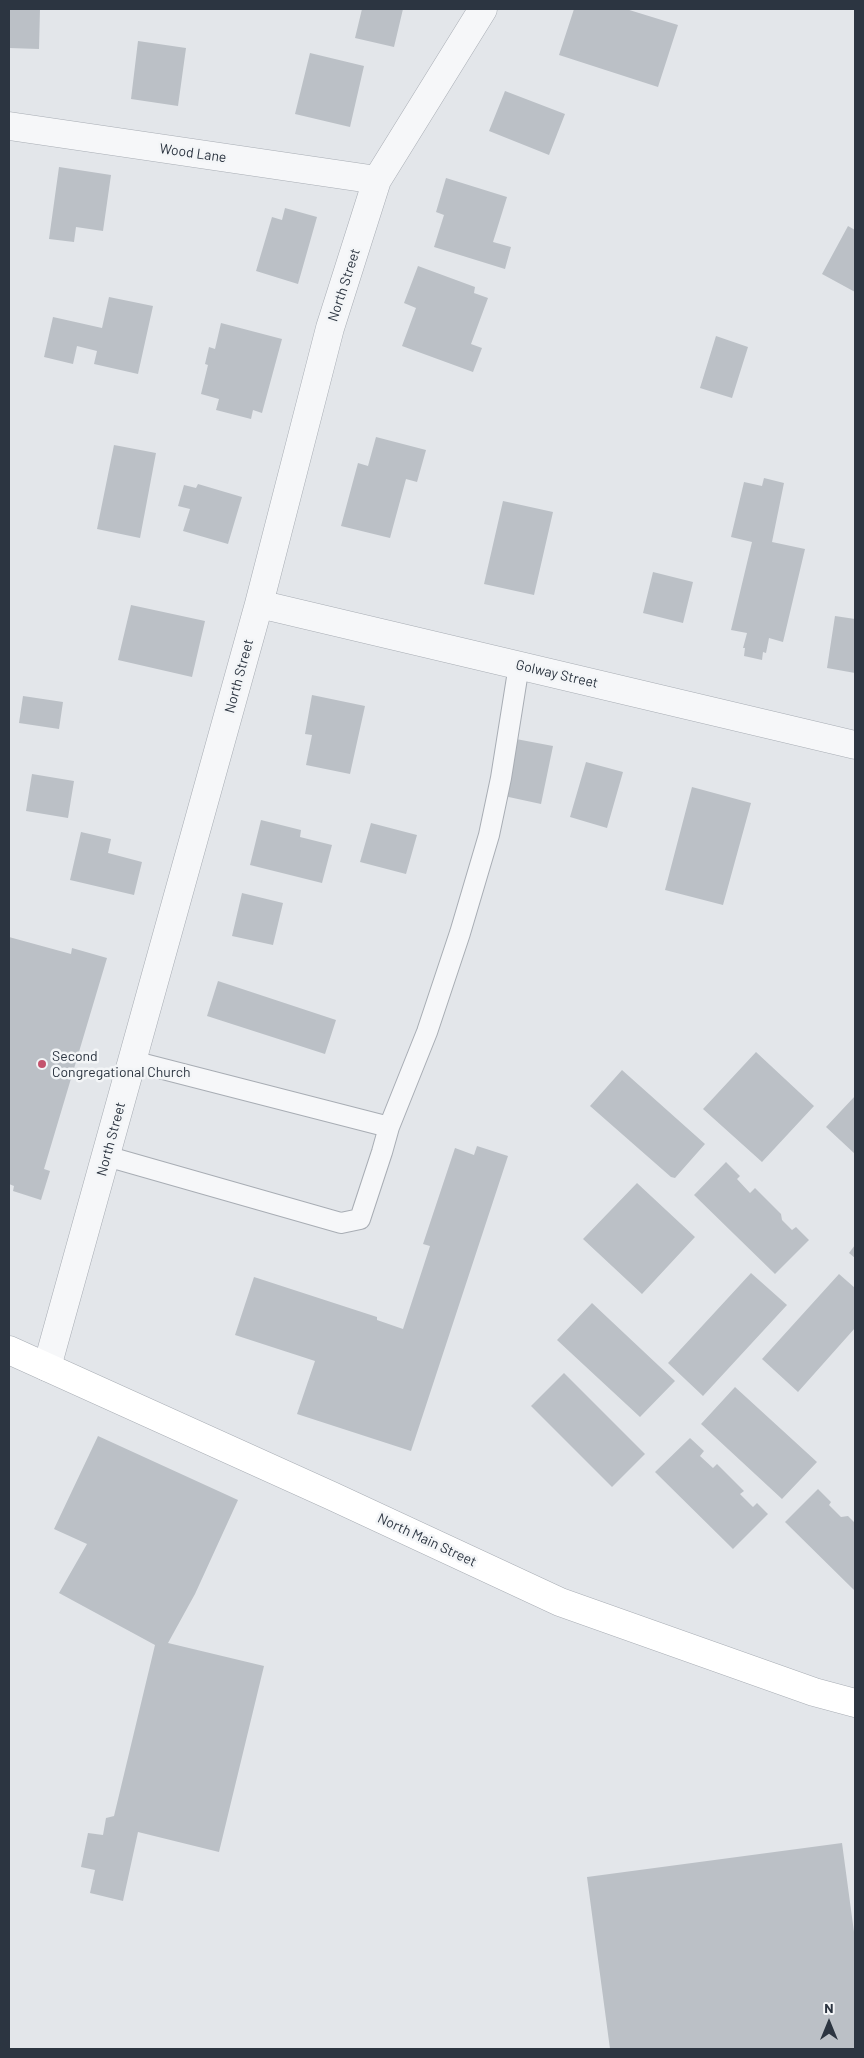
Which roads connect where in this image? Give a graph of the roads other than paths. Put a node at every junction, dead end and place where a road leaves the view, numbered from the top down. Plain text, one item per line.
1 (483, 9) edge
2 (9, 126) edge
3 (377, 180) junction
4 (259, 604) junction
5 (519, 665) junction
6 (855, 745) edge
7 (132, 1061) junction
8 (389, 1127) junction
9 (106, 1156) junction
10 (9, 1350) edge
11 (47, 1367) junction
12 (855, 1703) edge

1 - 3 street, North Street
2 - 3 street, Wood Lane
3 - 4 street, North Street
4 - 5 street, Golway Street
4 - 7 street, North Street
5 - 6 street, Golway Street
5 - 8 lane
7 - 8 lane
7 - 9 street, North Street
8 - 9 lane
9 - 11 street, North Street
10 - 11 main road, North Main Street
11 - 12 main road, North Main Street

